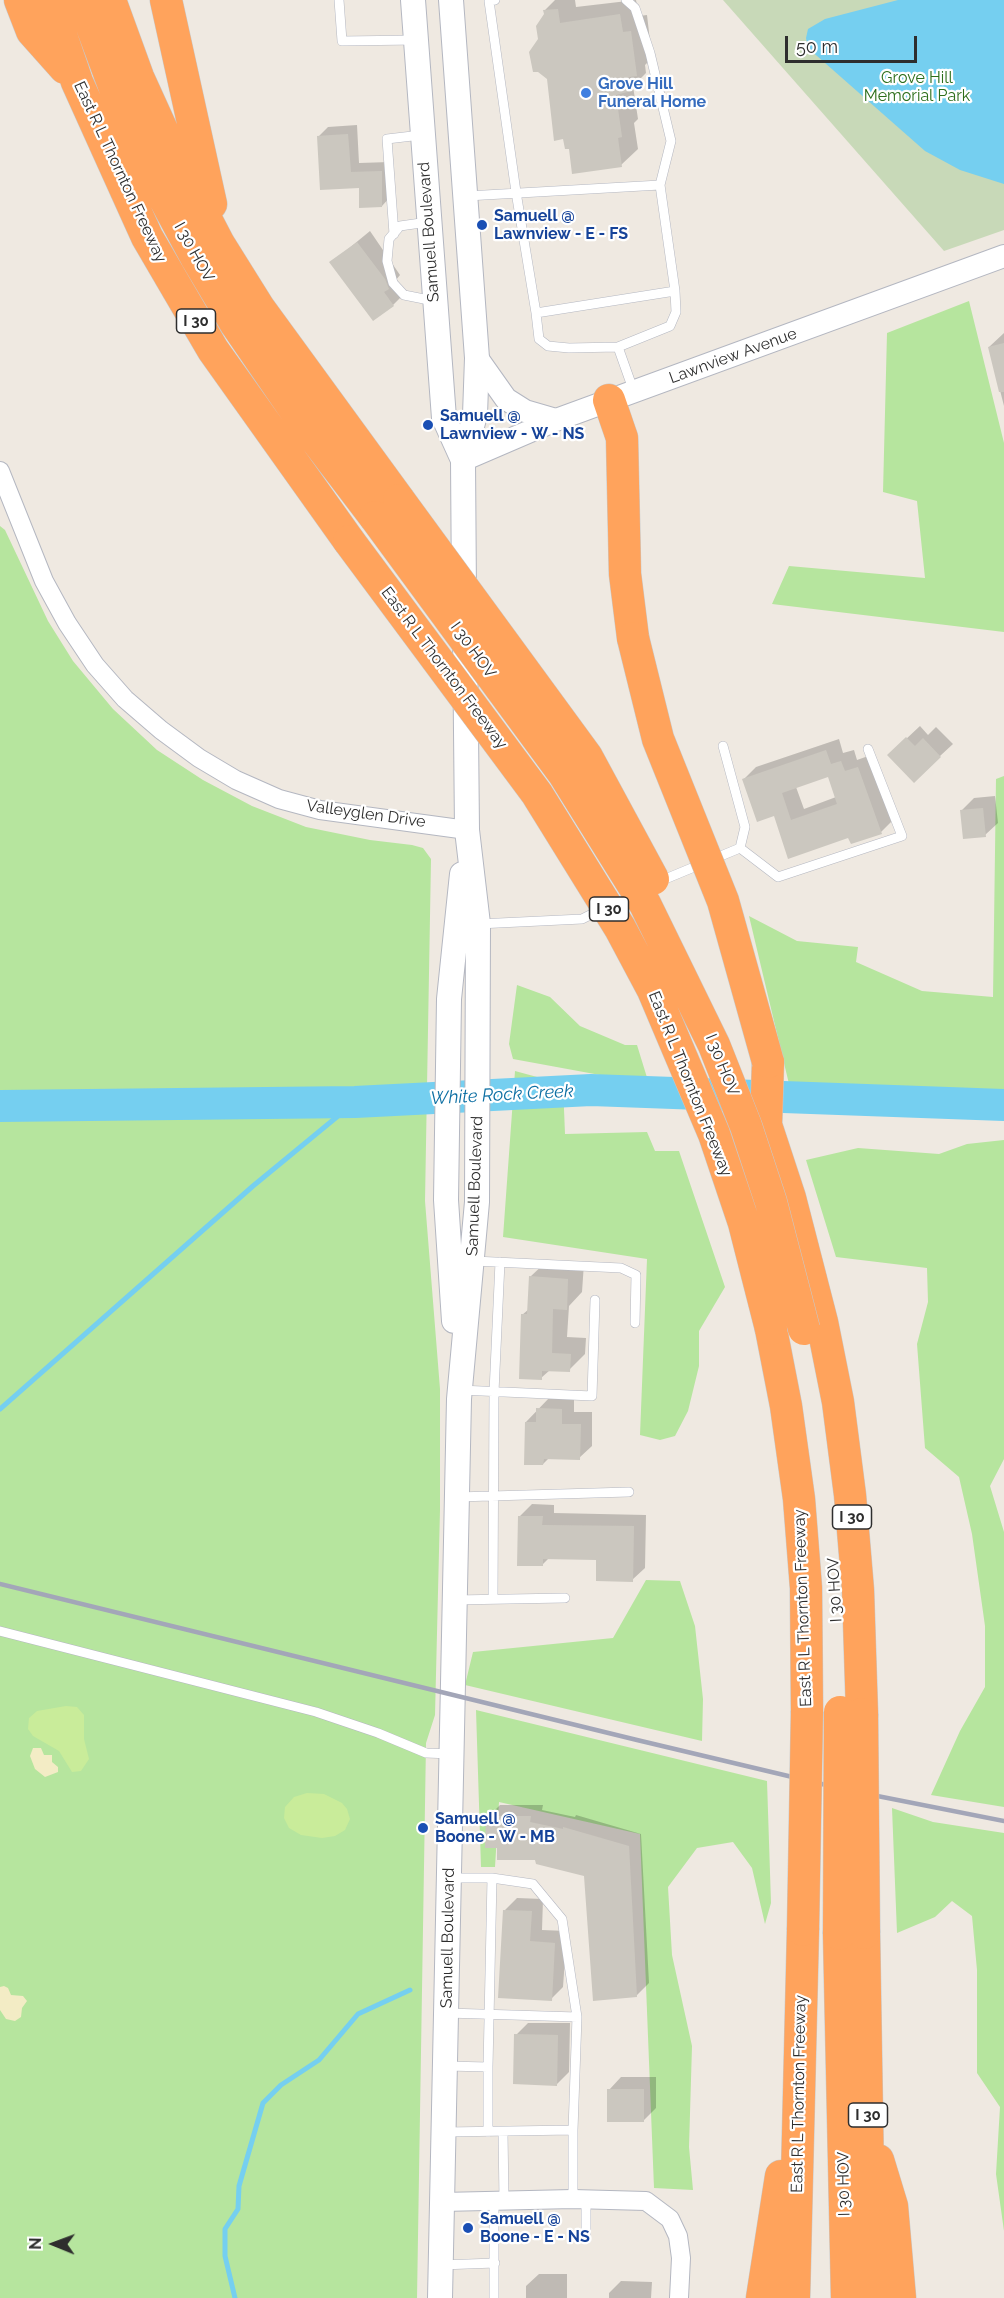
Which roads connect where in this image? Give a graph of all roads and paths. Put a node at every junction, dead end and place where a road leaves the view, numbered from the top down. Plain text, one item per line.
1 (20, 0) edge
2 (49, 0) edge
3 (82, 0) edge
4 (110, 0) edge
5 (166, 0) edge
6 (339, 0) edge
7 (413, 0) edge
8 (451, 0) edge
9 (489, 0) edge
10 (495, 0) edge
11 (626, 0) edge
12 (416, 40) junction
13 (77, 82) junction
14 (421, 135) junction
15 (660, 185) junction
16 (516, 192) junction
17 (465, 196) junction
18 (428, 222) junction
19 (394, 234) junction
20 (219, 244) junction
21 (1004, 256) edge
22 (675, 291) junction
23 (434, 301) junction
24 (536, 314) junction
25 (618, 347) junction
26 (477, 358) junction
27 (622, 396) junction
28 (556, 420) junction
29 (463, 460) junction
30 (0, 471) edge
31 (387, 509) junction
32 (723, 746) dead end
33 (868, 749) dead end
34 (467, 830) junction
35 (740, 848) junction
36 (624, 898) dead end
37 (614, 903) dead end
38 (478, 924) junction
39 (766, 1125) junction
40 (471, 1261) junction
41 (500, 1262) junction
42 (595, 1300) dead end
43 (635, 1323) dead end
44 (813, 1325) junction
45 (494, 1392) junction
46 (460, 1395) junction
47 (629, 1492) dead end
48 (493, 1496) junction
49 (457, 1497) junction
50 (565, 1598) dead end
51 (493, 1599) junction
52 (455, 1600) junction
53 (0, 1630) edge
54 (452, 1754) junction
55 (449, 1878) junction
56 (492, 1878) junction
57 (852, 1933) junction
58 (446, 2013) junction
59 (491, 2014) junction
60 (577, 2017) junction
61 (800, 2051) junction
62 (445, 2066) junction
63 (488, 2067) junction
64 (868, 2125) junction
65 (573, 2130) junction
66 (443, 2132) junction
67 (488, 2132) junction
68 (503, 2132) junction
69 (580, 2199) junction
70 (499, 2200) junction
71 (442, 2202) junction
72 (586, 2239) dead end
73 (495, 2263) junction
74 (441, 2265) junction
75 (440, 2298) edge
76 (494, 2298) edge
77 (679, 2298) edge
78 (762, 2298) edge
79 (794, 2298) edge
80 (847, 2298) edge
81 (870, 2298) edge
82 (900, 2298) edge

1 - 13 highway
2 - 13 highway, East R L Thornton Freeway / I 30
3 - 31 highway, I 30 HOV
4 - 20 highway, I 30
5 - 20 highway
6 - 12 lane
7 - 12 main road, Samuell Boulevard
8 - 17 main road, Samuell Boulevard
9 - 10 lane
9 - 16 lane
11 - 15 lane
12 - 14 main road, Samuell Boulevard
13 - 61 highway, East R L Thornton Freeway / I 30, bridge
14 - 18 main road, Samuell Boulevard
14 - 19 lane
15 - 16 lane
15 - 22 lane
16 - 17 lane
16 - 24 lane
17 - 26 main road, Samuell Boulevard
18 - 19 lane
18 - 23 main road, Samuell Boulevard
19 - 23 lane
20 - 31 highway, I 30
21 - 27 street, Lawnview Avenue
22 - 24 lane
22 - 25 lane
23 - 29 main road, Samuell Boulevard
24 - 25 lane
25 - 27 lane
26 - 28 street
26 - 29 main road, Samuell Boulevard
27 - 28 street, Lawnview Avenue
27 - 39 highway, bridge
28 - 29 street, Lawnview Avenue
29 - 34 main road, Samuell Boulevard
30 - 34 street, Valleyglen Drive
31 - 39 highway, I 30, bridge
31 - 44 highway, I 30 HOV, bridge
32 - 35 lane
33 - 35 lane
34 - 38 main road, Samuell Boulevard
34 - 46 main road, Samuell Boulevard
35 - 36 lane
37 - 38 lane
38 - 40 main road, Samuell Boulevard
39 - 44 highway, I 30
40 - 41 lane
40 - 46 main road, Samuell Boulevard
41 - 43 lane
41 - 45 lane
42 - 45 lane
44 - 57 highway, I 30, bridge
45 - 46 lane
45 - 48 lane
46 - 49 main road, Samuell Boulevard
47 - 48 lane
48 - 49 lane
48 - 51 lane
49 - 52 main road, Samuell Boulevard
50 - 51 lane
51 - 52 lane
52 - 54 main road, Samuell Boulevard
53 - 54 lane
54 - 55 main road, Samuell Boulevard
55 - 56 lane
55 - 58 main road, Samuell Boulevard
56 - 59 lane
56 - 60 lane
57 - 64 highway, I 30
57 - 80 highway, I 30 HOV
58 - 59 lane
58 - 62 main road, Samuell Boulevard
59 - 60 lane
59 - 63 lane
60 - 65 lane
61 - 78 highway
61 - 79 highway, East R L Thornton Freeway / I 30
62 - 63 lane
62 - 66 main road, Samuell Boulevard
63 - 67 lane
64 - 81 highway, I 30
64 - 82 highway
65 - 68 lane
65 - 69 lane
66 - 67 lane
66 - 71 main road, Samuell Boulevard
67 - 68 lane
68 - 70 lane
69 - 70 street
69 - 72 lane
69 - 77 street
70 - 71 street
70 - 73 lane
71 - 74 main road, Samuell Boulevard
73 - 74 lane
73 - 76 lane
74 - 75 main road, Samuell Boulevard

